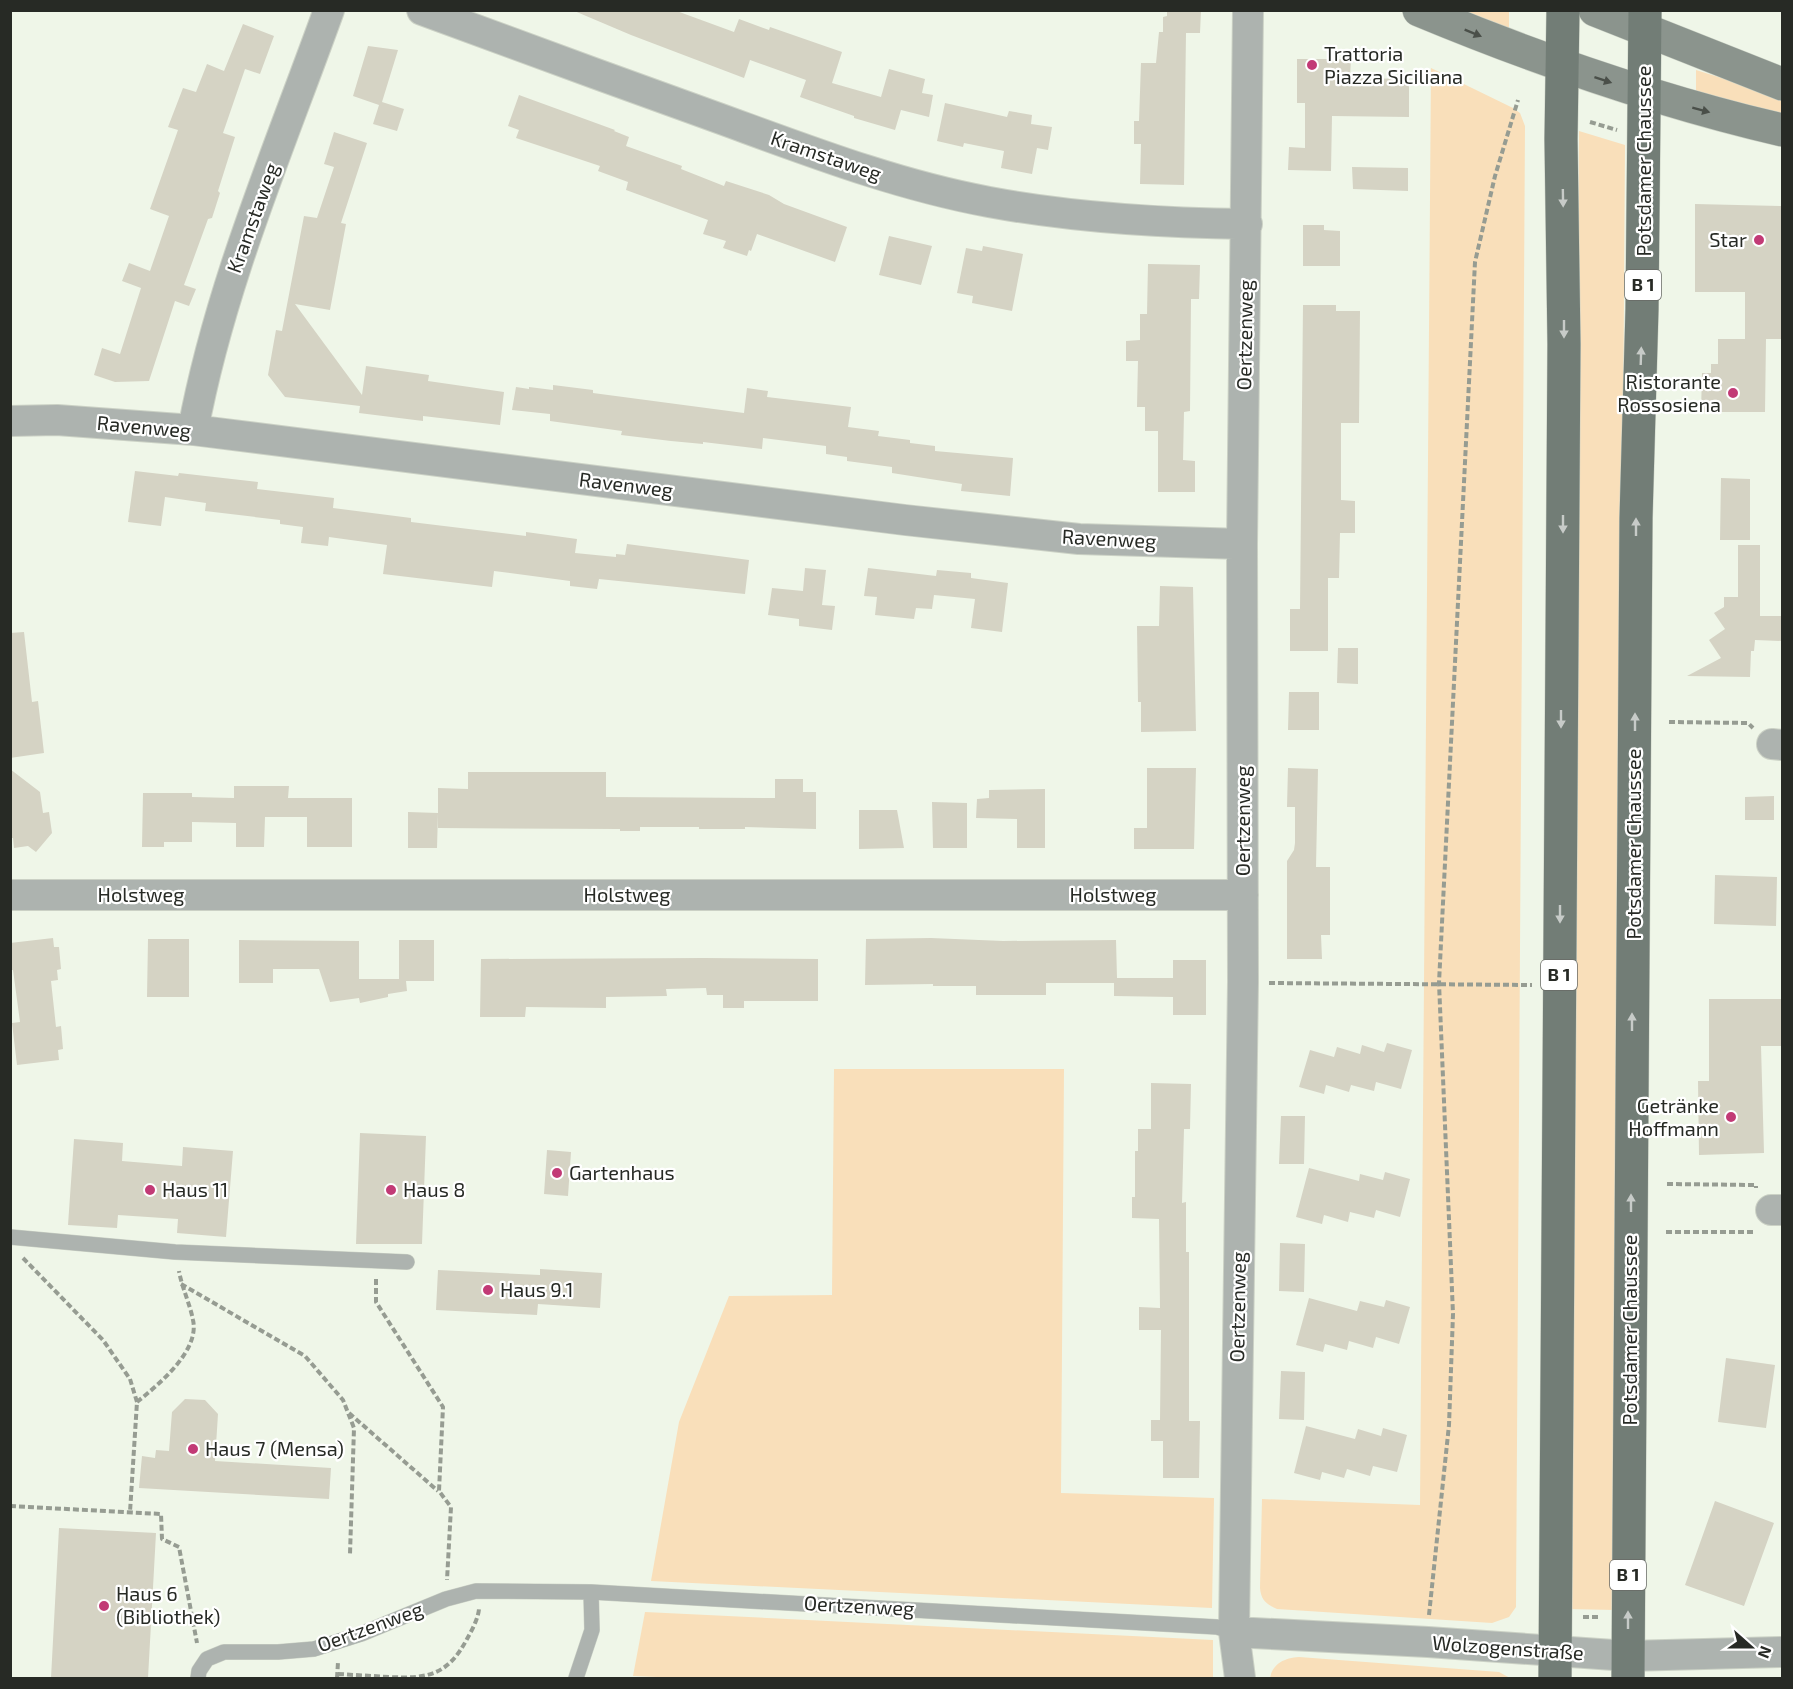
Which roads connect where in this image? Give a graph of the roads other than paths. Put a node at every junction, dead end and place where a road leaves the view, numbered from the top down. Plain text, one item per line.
1 (329, 10) edge
2 (422, 10) edge
3 (1248, 10) edge
4 (1419, 10) edge
5 (1563, 10) edge
6 (1595, 10) edge
7 (1645, 21) edge
8 (1562, 66) junction
9 (1782, 84) edge
10 (1645, 93) junction
11 (1782, 130) edge
12 (1247, 224) junction
13 (10, 421) edge
14 (193, 430) junction
15 (1242, 544) junction
16 (10, 895) edge
17 (1243, 895) junction
18 (11, 1237) edge
19 (407, 1262) dead end
20 (591, 1592) junction
21 (1234, 1632) junction
22 (1782, 1652) edge
23 (1555, 1665) edge
24 (1628, 1667) edge
25 (198, 1678) edge
26 (576, 1678) edge
27 (1240, 1678) edge

1 - 14 street, Kramstaweg
2 - 12 street, Kramstaweg
3 - 12 street, Oertzenweg
4 -> 8 main road
5 - 8 main road, B 1
6 - 7 main road
7 - 9 main road
7 - 10 main road, Potsdamer Chaussee / B 1
8 -> 10 main road
8 -> 23 main road, B 1
10 -> 11 main road
24 -> 10 main road, Potsdamer Chaussee / B 1
12 - 15 street, Oertzenweg
13 - 14 street, Ravenweg
14 - 15 street, Ravenweg
15 - 17 street, Oertzenweg
16 - 17 street, Holstweg
17 - 21 street, Oertzenweg
18 - 19 lane
20 - 21 lane, Oertzenweg
20 - 25 lane, Oertzenweg
20 - 26 lane
21 - 23 street, Wolzogenstraße
21 - 27 street, Oertzenweg
22 - 24 street, Wolzogenstraße
23 - 24 street, Wolzogenstraße

